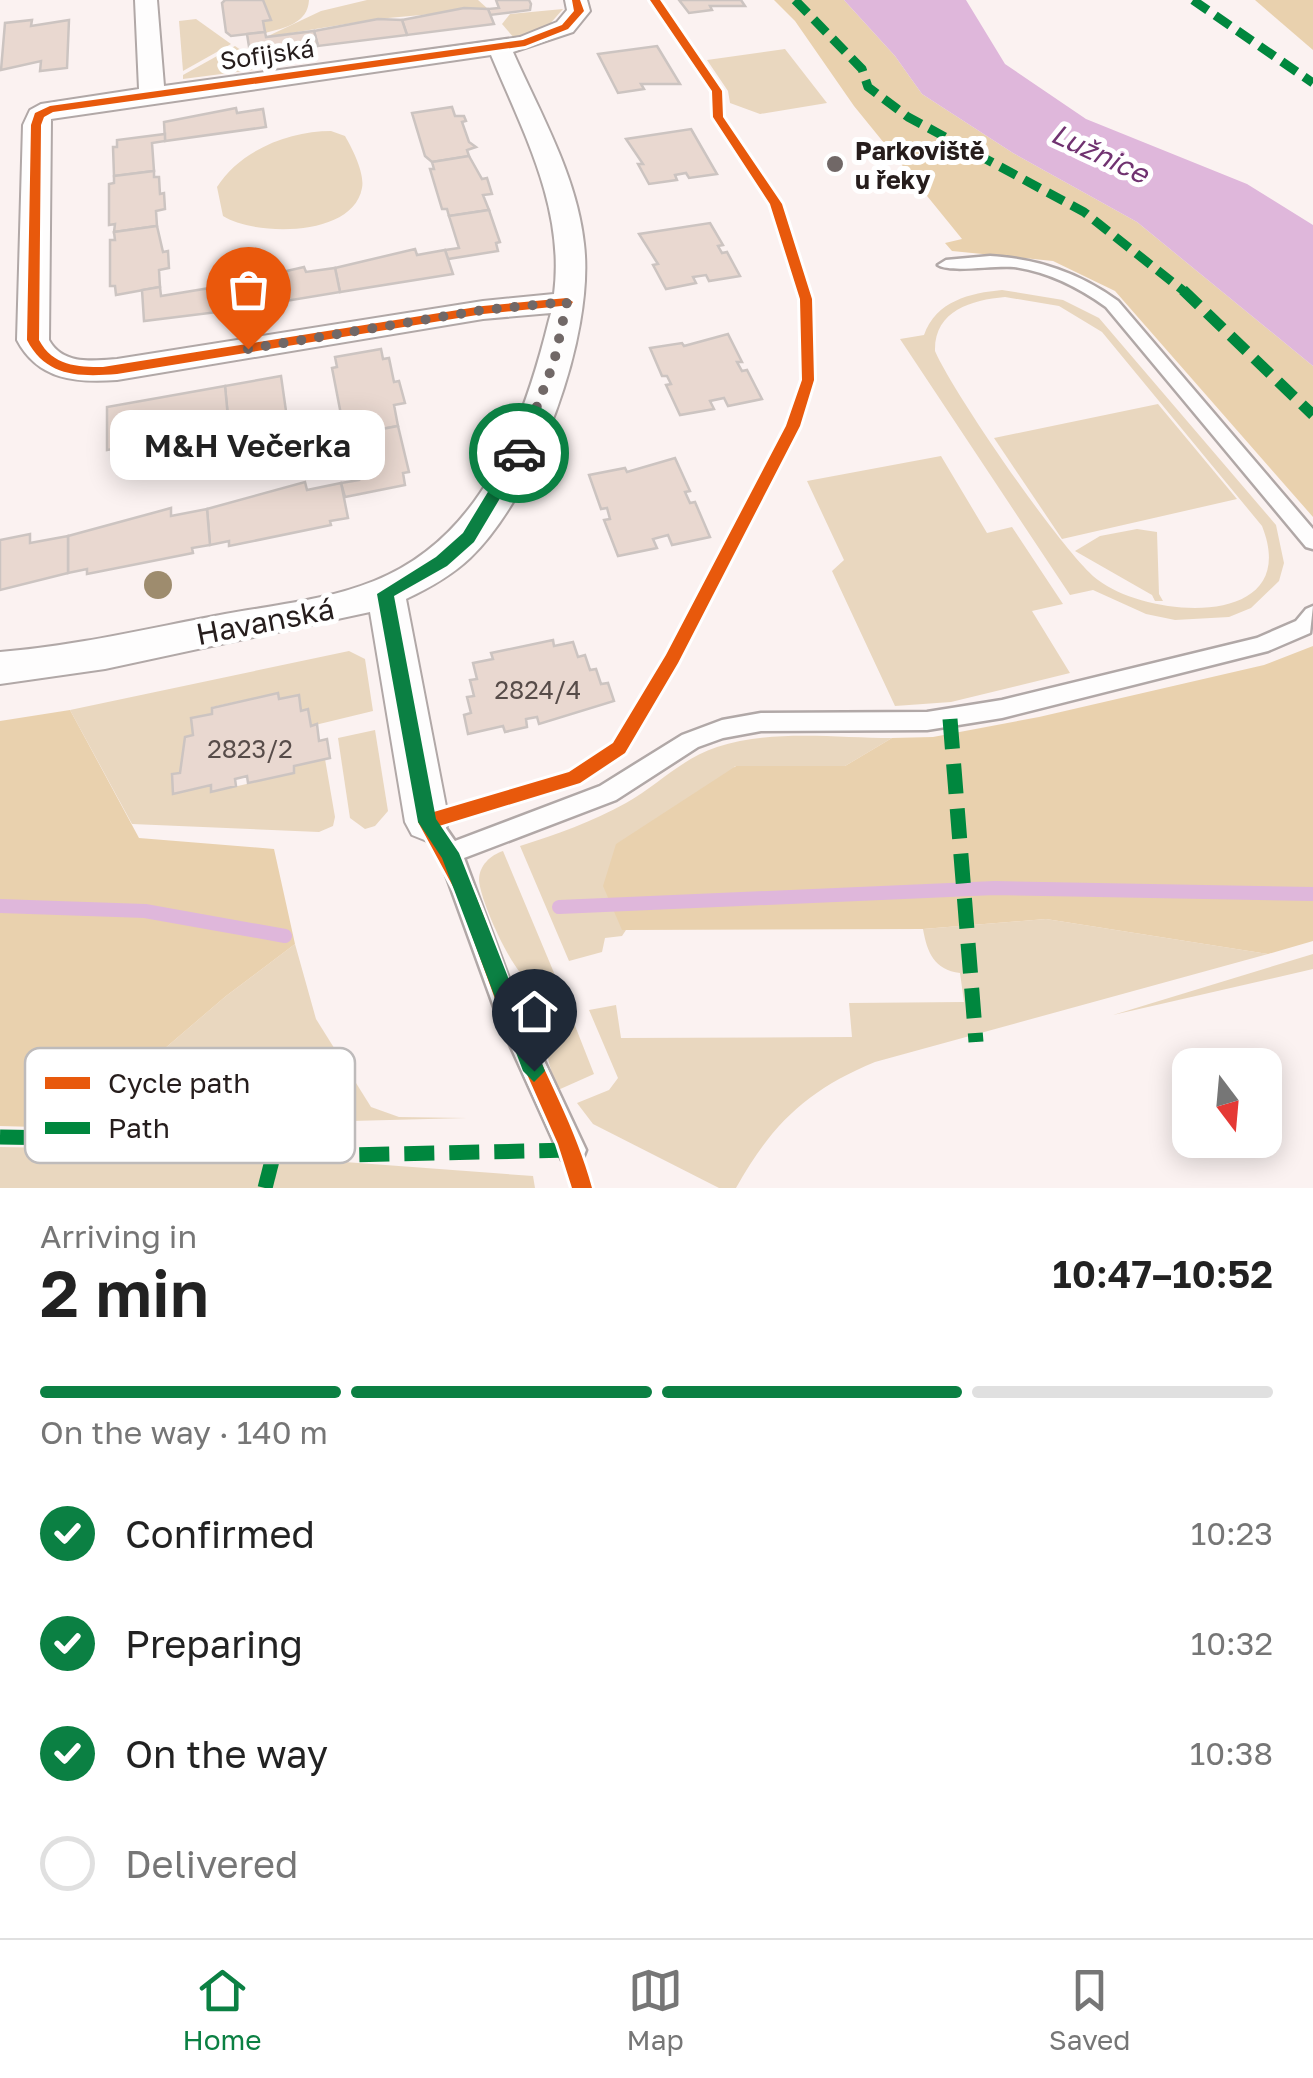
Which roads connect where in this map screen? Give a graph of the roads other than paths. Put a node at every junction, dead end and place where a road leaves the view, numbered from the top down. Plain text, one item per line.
1 (146, 0) edge
2 (576, 0) edge
3 (500, 48) junction
4 (152, 94) junction
5 (946, 265) dead end
6 (567, 302) junction
7 (1313, 542) edge
8 (386, 594) junction
9 (1313, 614) edge
10 (0, 668) edge
11 (438, 838) junction
12 (572, 1150) dead end

1 - 4 street
2 - 3 street, Sofijská
3 - 4 street, Sofijská
3 - 6 street, Havanská
4 - 6 street, Sofijská
5 - 7 lane
6 - 8 street, Havanská
8 - 10 street, Havanská
8 - 11 street
9 - 11 lane
11 - 12 lane

